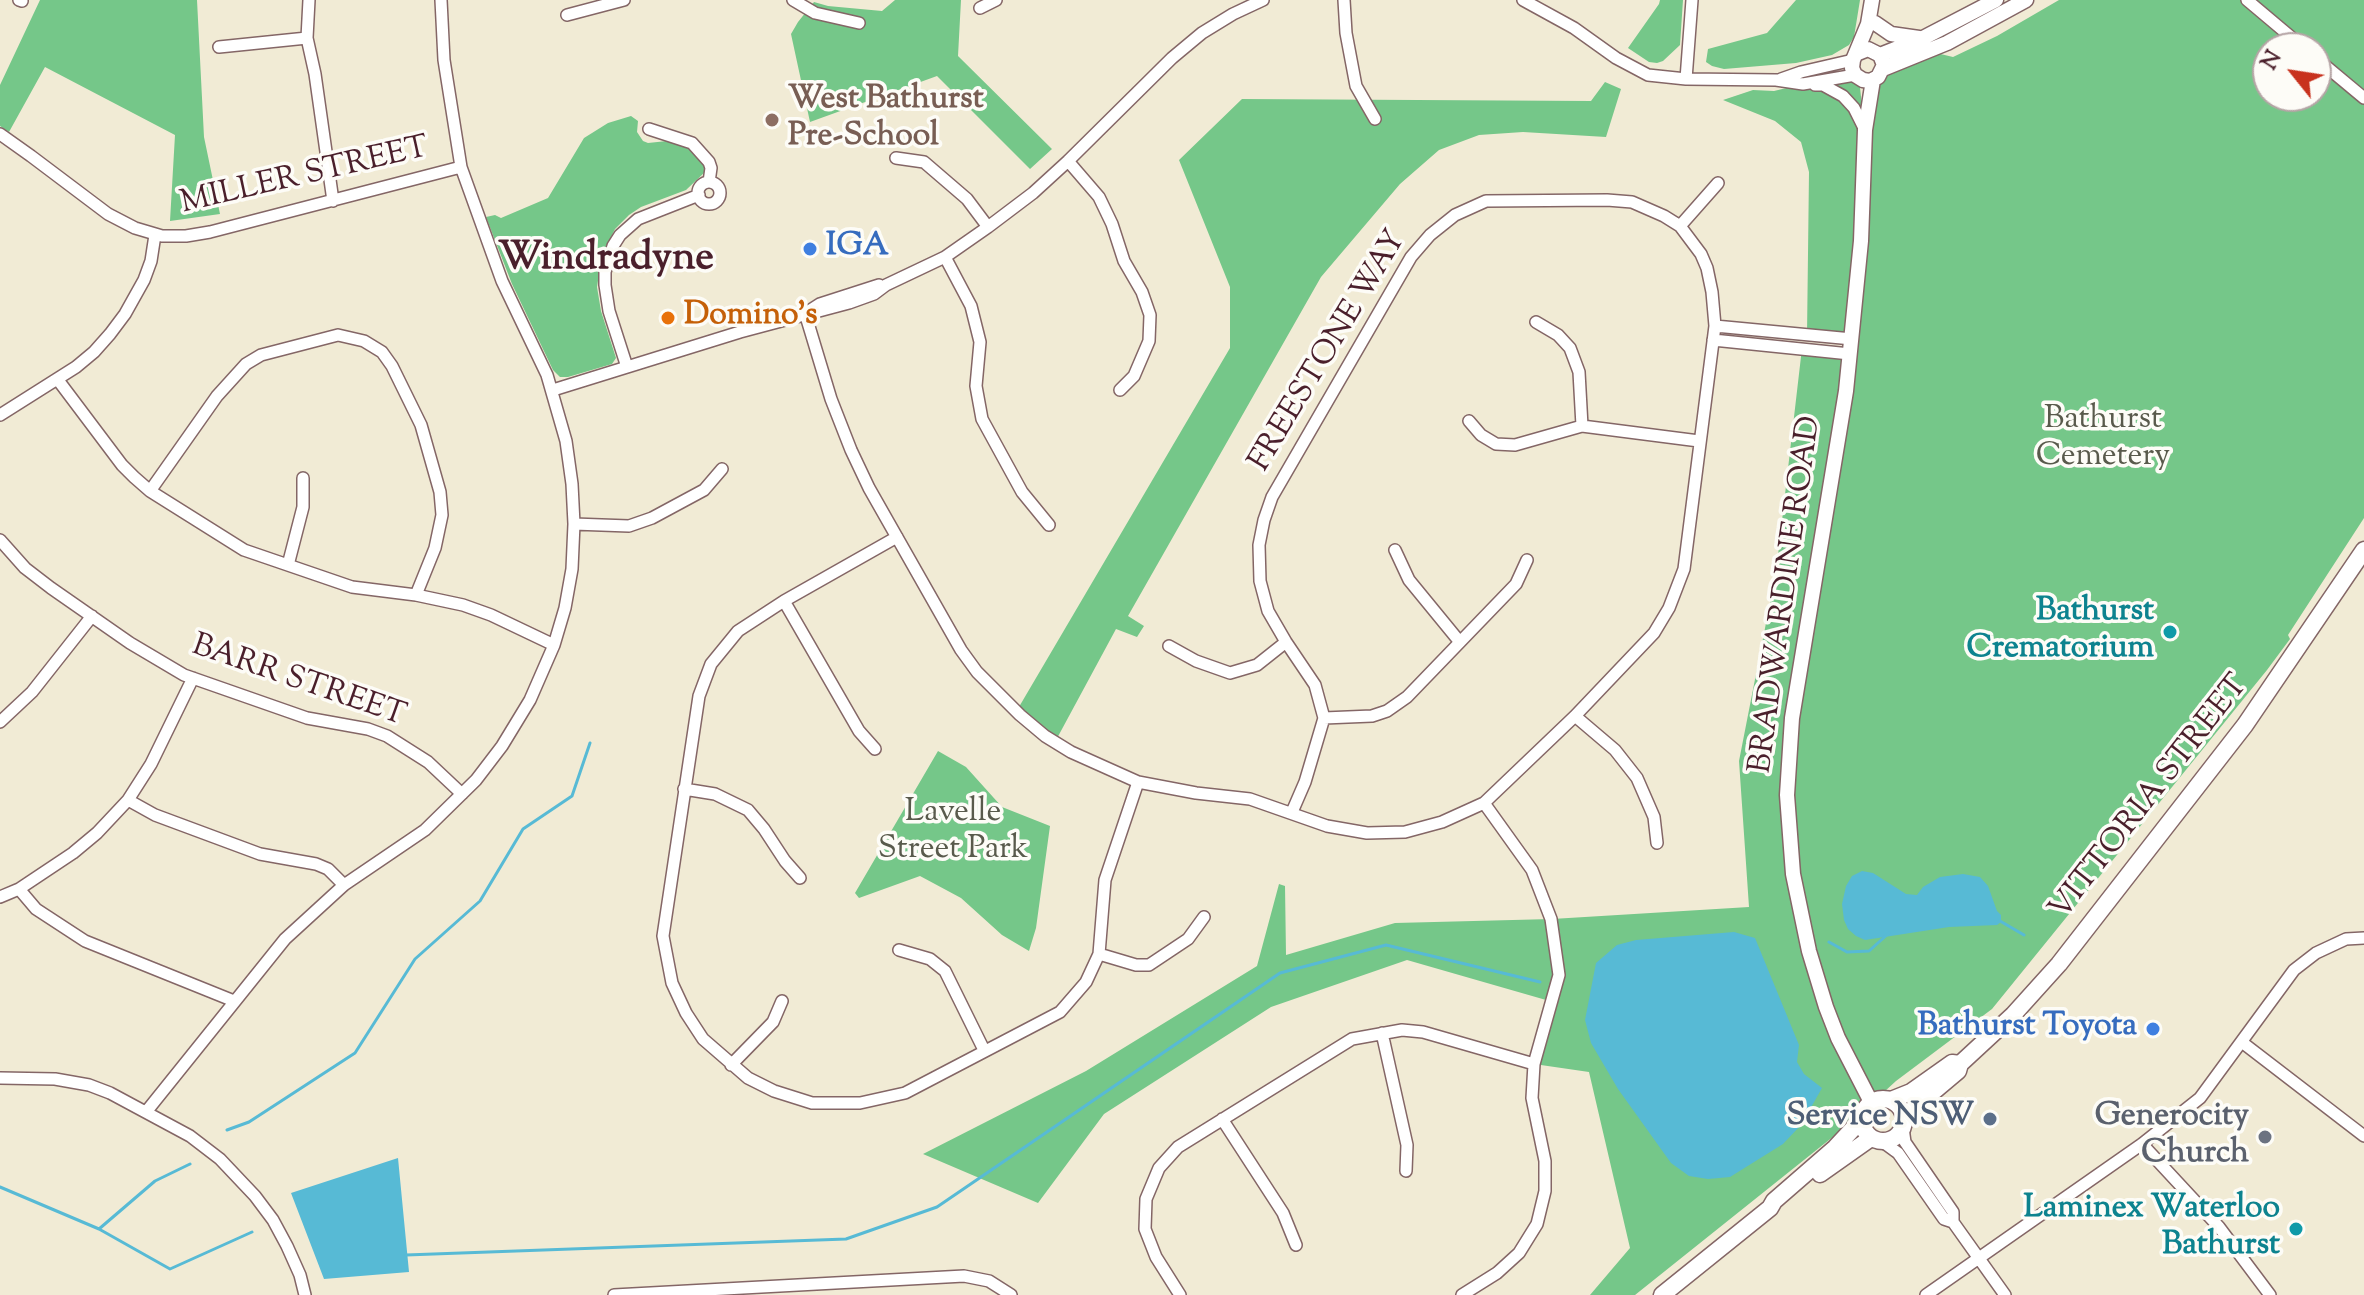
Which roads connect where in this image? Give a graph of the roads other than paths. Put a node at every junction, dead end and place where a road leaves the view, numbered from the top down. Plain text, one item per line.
1 (309, 0) edge
2 (441, 0) edge
3 (624, 0) edge
4 (793, 0) edge
5 (996, 0) edge
6 (1263, 0) edge
7 (1344, 0) edge
8 (1523, 0) edge
9 (1692, 0) edge
10 (1996, 0) edge
11 (2026, 0) edge
12 (2247, 0) edge
13 (1872, 4) edge
14 (980, 8) dead end
15 (567, 15) dead end
16 (859, 23) dead end
17 (1875, 23) junction
18 (2285, 32) edge
19 (307, 38) junction
20 (1923, 38) junction
21 (219, 47) dead end
22 (1867, 65) junction
23 (2332, 71) edge
24 (1686, 79) junction
25 (1776, 80) junction
26 (1803, 84) junction
27 (2364, 98) edge
28 (1375, 119) dead end
29 (649, 129) dead end
30 (1865, 130) junction
31 (0, 134) edge
32 (896, 158) dead end
33 (1068, 161) junction
34 (461, 167) junction
35 (709, 182) junction
36 (1718, 183) dead end
37 (699, 195) junction
38 (333, 201) junction
39 (1680, 226) junction
40 (988, 227) junction
41 (155, 235) junction
42 (945, 257) junction
43 (805, 313) junction
44 (1536, 322) dead end
45 (1715, 326) junction
46 (1713, 340) junction
47 (1851, 347) junction
48 (627, 367) junction
49 (58, 380) junction
50 (553, 390) junction
51 (1120, 390) dead end
52 (0, 415) edge
53 (1469, 421) dead end
54 (1582, 426) junction
55 (1699, 441) junction
56 (722, 469) dead end
57 (303, 478) dead end
58 (150, 491) junction
59 (574, 524) junction
60 (1049, 525) dead end
61 (897, 537) junction
62 (0, 540) edge
63 (1395, 550) dead end
64 (2364, 550) edge
65 (1527, 560) dead end
66 (288, 565) junction
67 (416, 595) junction
68 (784, 601) junction
69 (92, 616) junction
70 (1459, 641) junction
71 (1286, 642) junction
72 (554, 645) junction
73 (1169, 646) dead end
74 (193, 678) junction
75 (1575, 716) junction
76 (1324, 718) junction
77 (0, 722) edge
78 (875, 749) dead end
79 (1138, 782) junction
80 (684, 789) junction
81 (462, 794) junction
82 (128, 800) junction
83 (1484, 803) junction
84 (1292, 812) junction
85 (1657, 843) dead end
86 (800, 878) dead end
87 (344, 885) junction
88 (19, 889) junction
89 (0, 897) edge
90 (1204, 917) dead end
91 (2364, 938) edge
92 (899, 950) dead end
93 (1099, 954) junction
94 (234, 1001) junction
95 (782, 1001) dead end
96 (1382, 1033) junction
97 (2243, 1043) junction
98 (984, 1050) junction
99 (1534, 1064) junction
100 (1960, 1064) junction
101 (731, 1065) junction
102 (0, 1078) edge
103 (1891, 1100) junction
104 (1871, 1102) junction
105 (146, 1112) junction
106 (1222, 1119) junction
107 (1861, 1120) junction
108 (1903, 1124) junction
109 (2364, 1136) edge
110 (1877, 1140) junction
111 (2142, 1144) junction
112 (1406, 1171) dead end
113 (1770, 1208) junction
114 (1953, 1222) junction
115 (1296, 1245) dead end
116 (1978, 1258) junction
117 (305, 1295) edge
118 (614, 1295) edge
119 (1011, 1295) edge
120 (1180, 1295) edge
121 (1462, 1295) edge
122 (1662, 1295) edge
123 (1926, 1295) edge
124 (2005, 1295) edge
125 (2270, 1295) edge

1 - 19 street
2 - 34 street
3 - 15 street
4 - 16 street
5 - 14 street
6 - 33 street
7 - 28 street
8 - 24 street
9 - 24 street
10 - 20 main road
11 - 22 main road
12 - 18 street
13 - 17 main road, BRADWARDINE ROAD
13 - 22 main road, BRADWARDINE ROAD
17 - 20 main road
17 - 22 main road, BRADWARDINE ROAD
19 - 21 street
19 - 38 street
20 - 22 main road
22 - 25 street
22 - 26 street
22 - 30 main road, BRADWARDINE ROAD
23 - 27 street
24 - 25 street
25 - 26 street
26 - 30 street
29 - 35 street
30 - 47 main road, BRADWARDINE ROAD
31 - 41 street, MILLER STREET
32 - 40 street
33 - 40 street
33 - 51 street
34 - 38 street, MILLER STREET
34 - 50 street
35 - 37 street
35 - 37 street
36 - 39 street
37 - 48 street
38 - 41 street, MILLER STREET
39 - 45 street, FREESTONE WAY
39 - 71 street, FREESTONE WAY
40 - 42 street
41 - 49 street
42 - 43 street
42 - 60 street
43 - 48 street
43 - 61 street, FREESTONE WAY
44 - 54 street
45 - 46 street, FREESTONE WAY
45 - 47 street
46 - 47 street
46 - 55 street, FREESTONE WAY
47 - 104 main road, BRADWARDINE ROAD
48 - 50 street
49 - 52 street
49 - 58 street
50 - 59 street
53 - 54 street
54 - 55 street
55 - 75 street, FREESTONE WAY
56 - 59 street
57 - 66 street
58 - 66 street
58 - 67 street
59 - 72 street
61 - 68 street
61 - 79 street, FREESTONE WAY
62 - 69 street, BARR STREET
63 - 70 street
64 - 100 highway, VITTORIA STREET
65 - 70 street
66 - 67 street
67 - 72 street
68 - 78 street
68 - 80 street
69 - 74 street, BARR STREET
69 - 77 street
70 - 76 street
71 - 73 street
71 - 76 street, FREESTONE WAY
72 - 81 street
74 - 81 street, BARR STREET
74 - 82 street
75 - 83 street, FREESTONE WAY
75 - 85 street
76 - 84 street
79 - 84 street, FREESTONE WAY
79 - 93 street
80 - 86 street
80 - 101 street
81 - 87 street
82 - 87 street
82 - 88 street
83 - 84 street, FREESTONE WAY
83 - 99 street
87 - 94 street
88 - 89 street
88 - 94 street
90 - 93 street
91 - 97 street
92 - 98 street
93 - 98 street
94 - 105 street
95 - 101 street
96 - 99 street
96 - 106 street
96 - 112 street
97 - 109 street
97 - 111 street
98 - 101 street
99 - 121 street
100 - 103 highway, VITTORIA STREET
100 - 108 highway, VITTORIA STREET
102 - 105 street
103 - 104 highway
103 - 108 highway
104 - 107 highway
105 - 117 street
106 - 115 street
106 - 120 street
107 - 110 highway
107 - 113 highway
108 - 110 highway
108 - 114 street
110 - 113 highway
110 - 114 street
111 - 116 street
111 - 125 street
113 - 122 highway
114 - 116 street
116 - 123 street
116 - 124 street
118 - 119 street

